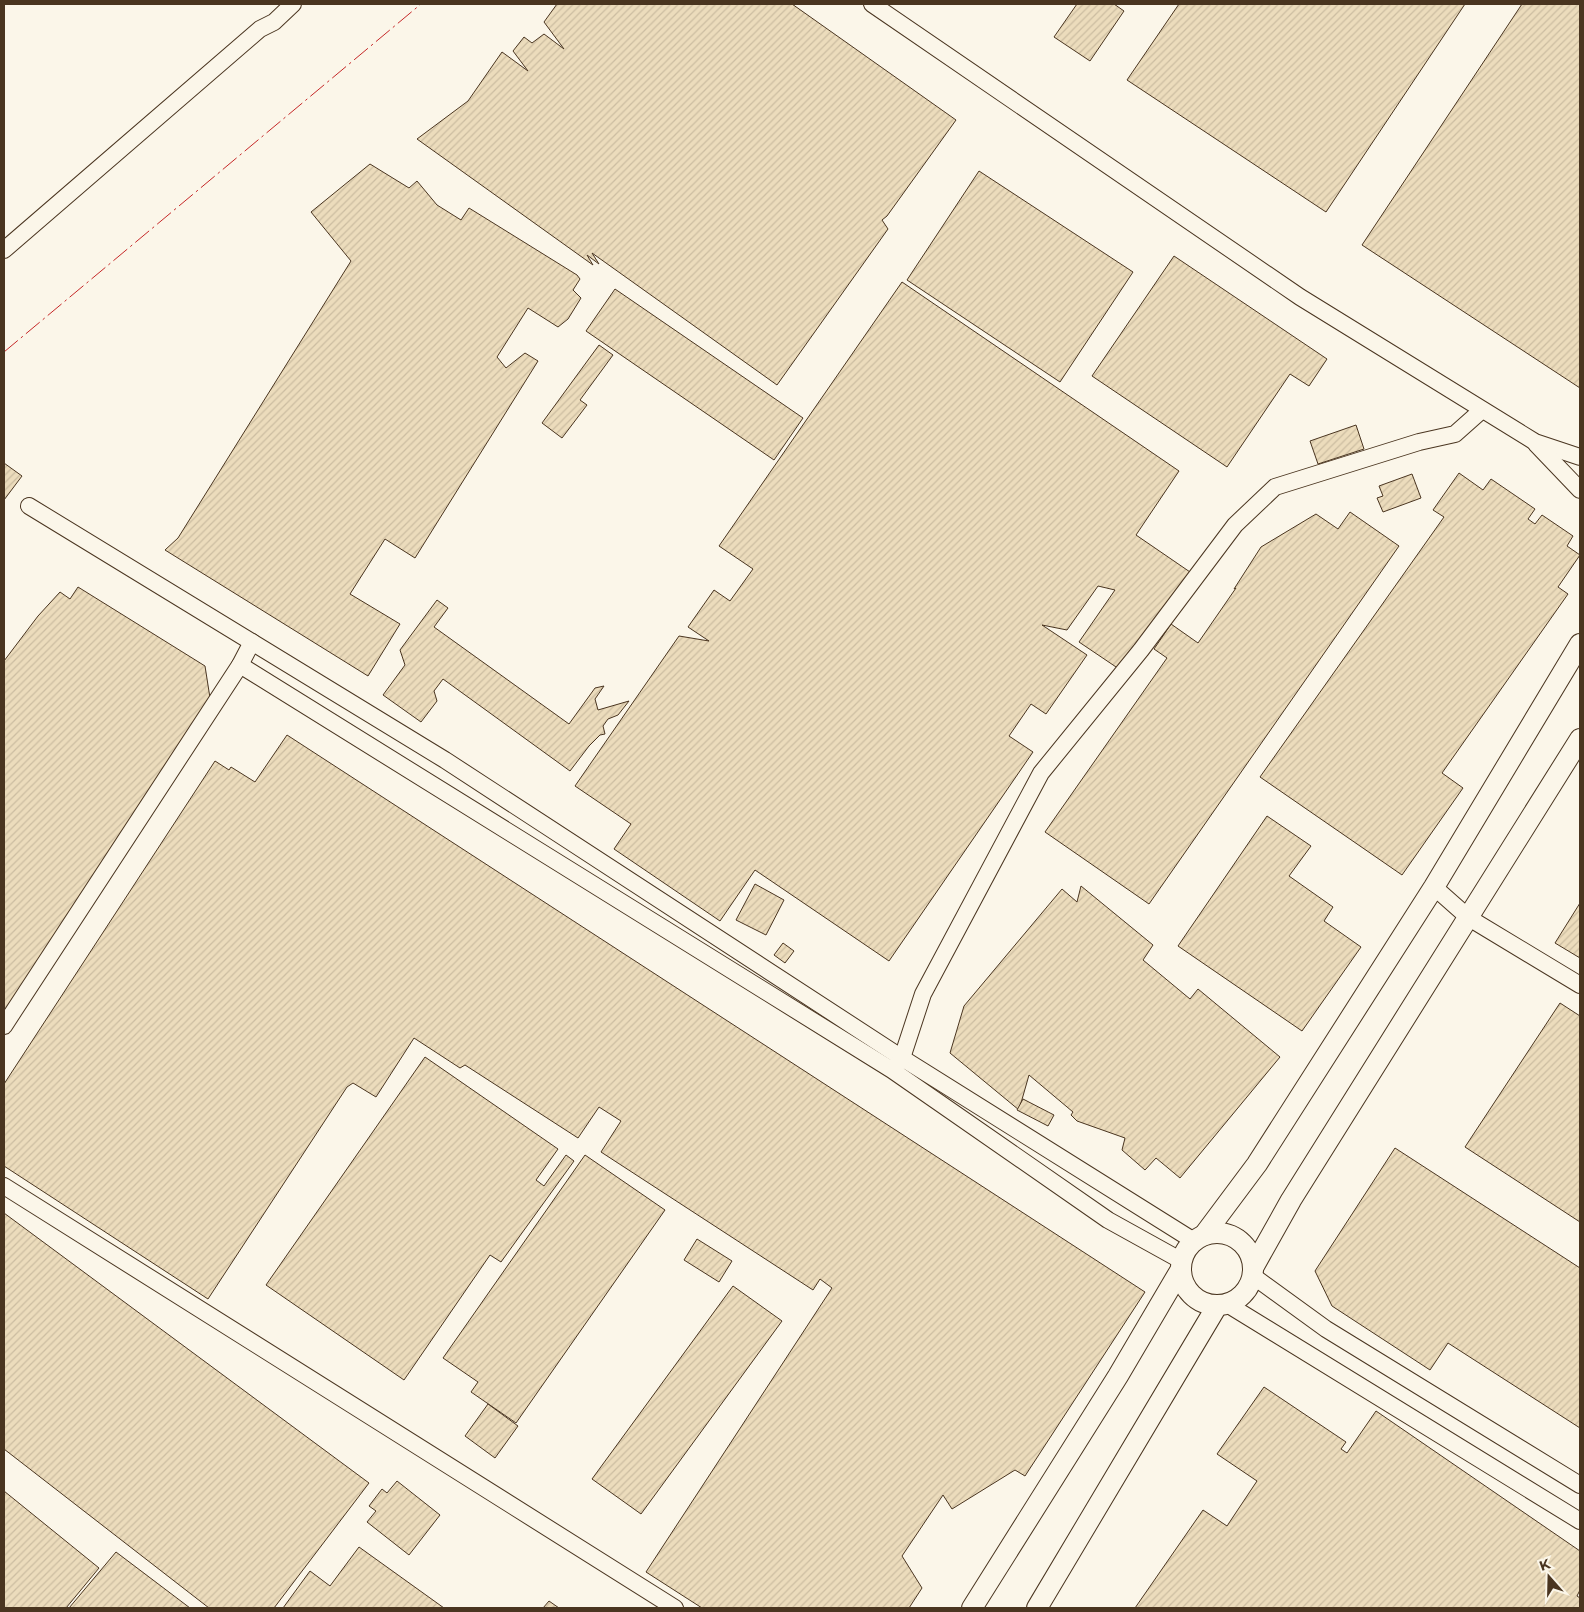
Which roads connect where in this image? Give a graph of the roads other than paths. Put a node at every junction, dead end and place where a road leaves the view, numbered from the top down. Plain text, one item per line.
1 (293, 4) edge
2 (872, 4) edge
3 (4, 250) edge
4 (1482, 410) junction
5 (1535, 442) junction
6 (1580, 457) edge
7 (1580, 490) edge
8 (29, 506) dead end
9 (252, 642) junction
10 (1580, 644) edge
11 (240, 665) junction
12 (1580, 739) edge
13 (1434, 887) junction
14 (1469, 918) junction
15 (1580, 985) edge
16 (4, 1026) edge
17 (897, 1064) junction
18 (4, 1186) edge
19 (1199, 1238) junction
20 (1181, 1265) junction
21 (1254, 1271) junction
22 (1222, 1305) junction
23 (1580, 1485) edge
24 (1580, 1521) edge
25 (676, 1608) edge
26 (972, 1608) edge
27 (1037, 1608) edge

1 - 3 street
2 - 4 street
4 - 5 street
4 - 17 street
5 - 6 street
5 - 7 street
8 - 9 street
9 - 11 street
9 - 17 street
10 - 13 street
11 - 16 street
11 - 17 street
12 - 14 street
13 - 14 street
13 - 19 street
14 - 15 street
14 - 21 street
17 - 19 street
17 - 20 street
18 - 25 street
19 - 20 street
19 - 21 street
20 - 22 street
20 - 26 street
21 - 22 street
21 - 23 street
22 - 24 street
22 - 27 street

